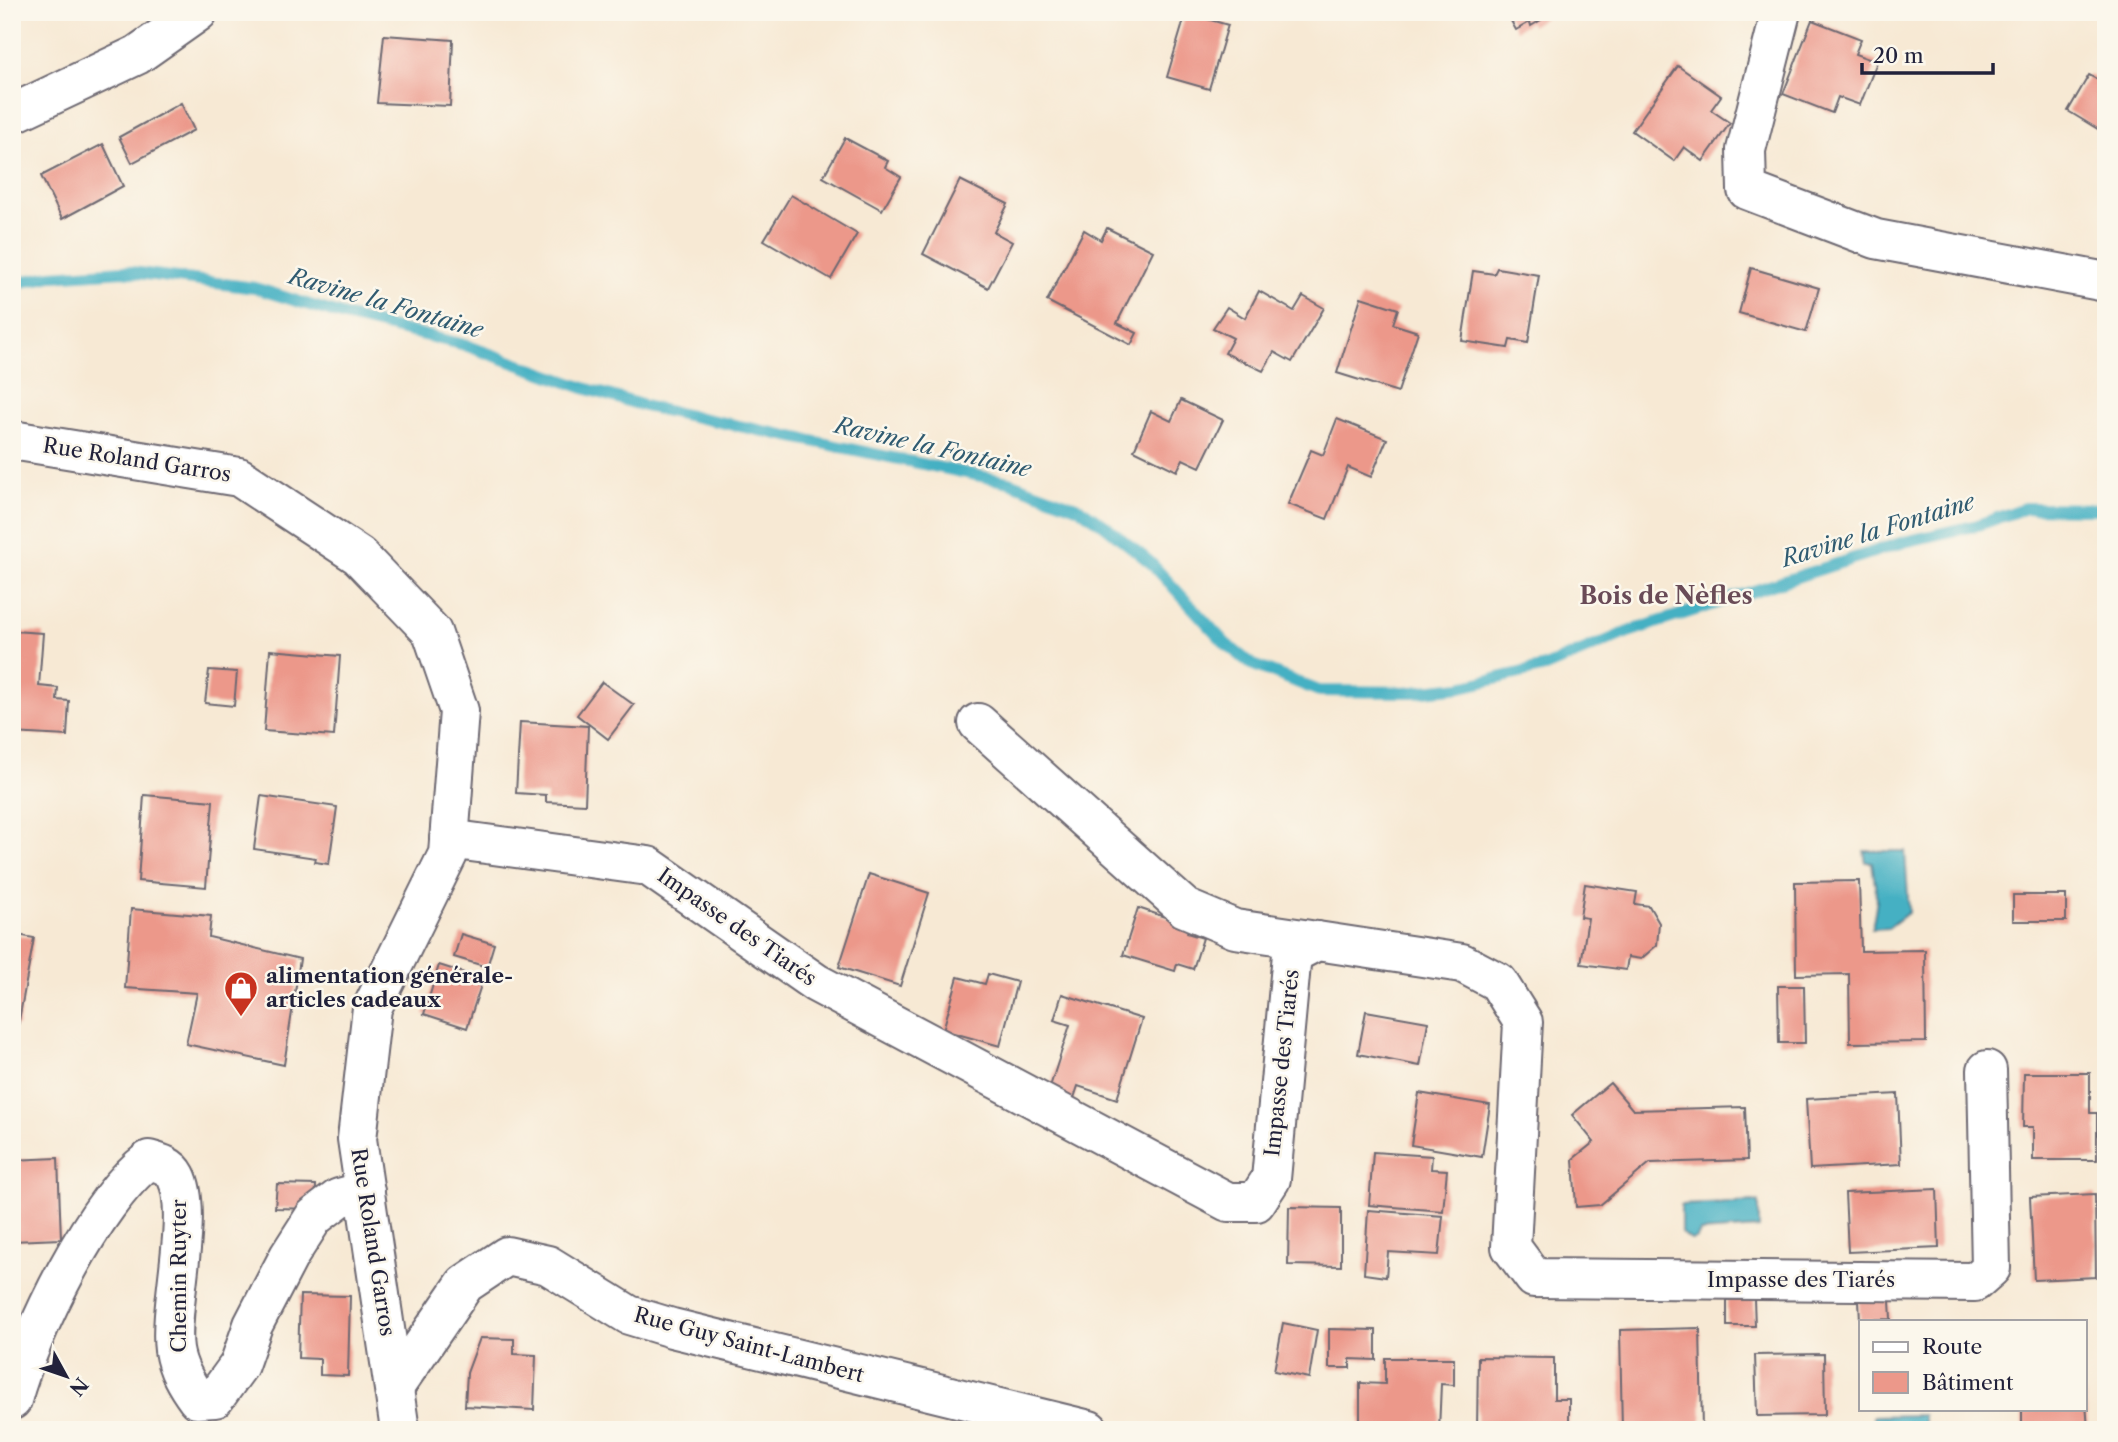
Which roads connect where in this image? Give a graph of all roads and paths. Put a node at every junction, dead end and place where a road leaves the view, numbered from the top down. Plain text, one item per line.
1 (198, 12) edge
2 (1781, 12) edge
3 (12, 114) edge
4 (2106, 282) edge
5 (12, 440) edge
6 (978, 723) dead end
7 (449, 839) junction
8 (1317, 941) junction
9 (1987, 1070) dead end
10 (365, 1191) junction
11 (395, 1386) junction
12 (12, 1400) edge
13 (400, 1430) edge
14 (1089, 1430) edge

1 - 3 street
2 - 4 street
5 - 7 street, Rue Roland Garros
6 - 8 street
7 - 8 street, Impasse des Tiarés
7 - 10 street, Rue Roland Garros
8 - 9 street, Impasse des Tiarés
10 - 11 street, Rue Roland Garros
10 - 12 street, Chemin Ruyter
11 - 13 street, Rue Roland Garros
11 - 14 street, Rue Guy Saint-Lambert

